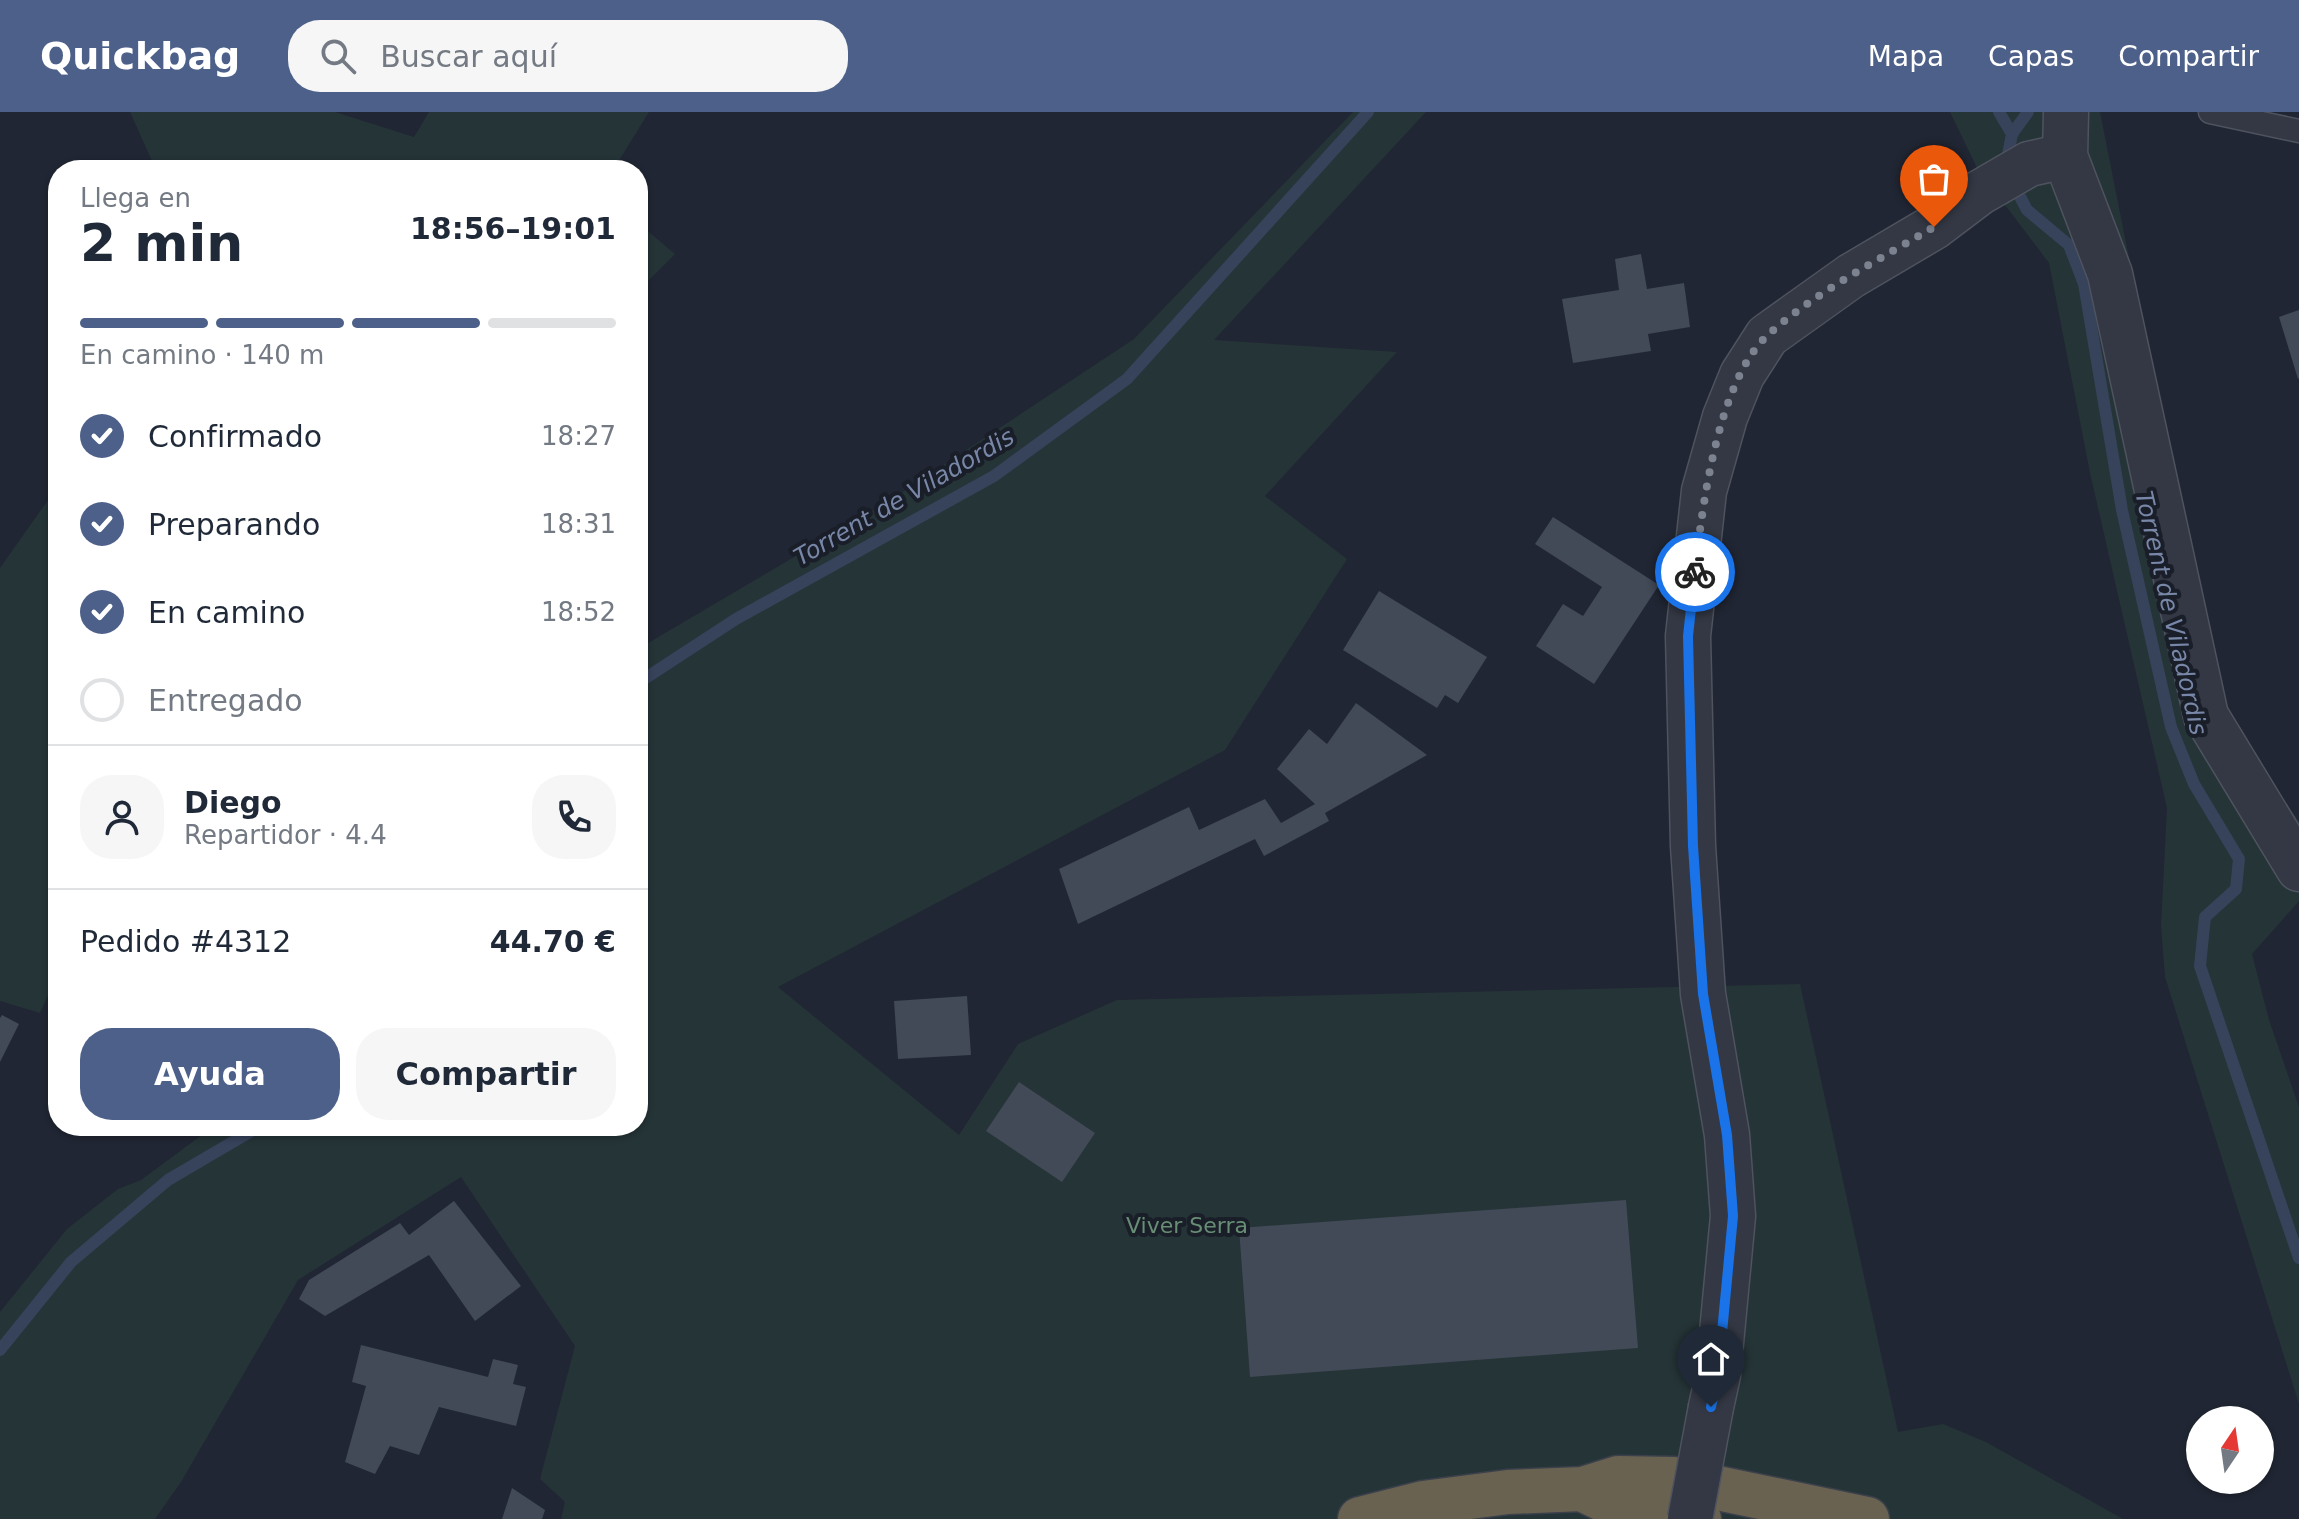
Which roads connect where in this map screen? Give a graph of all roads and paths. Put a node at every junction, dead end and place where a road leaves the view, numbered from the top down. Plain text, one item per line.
1 (2066, 112) edge
2 (2210, 112) edge
3 (2299, 131) edge
4 (2047, 160) junction
5 (2299, 869) edge
6 (1583, 1489) junction
7 (1360, 1519) edge
8 (1690, 1519) edge
9 (1699, 1519) edge
10 (1867, 1519) edge

1 - 4 street
2 - 3 lane
4 - 5 street
4 - 8 street, bridge
6 - 7 highway
6 - 9 highway
6 - 10 highway

